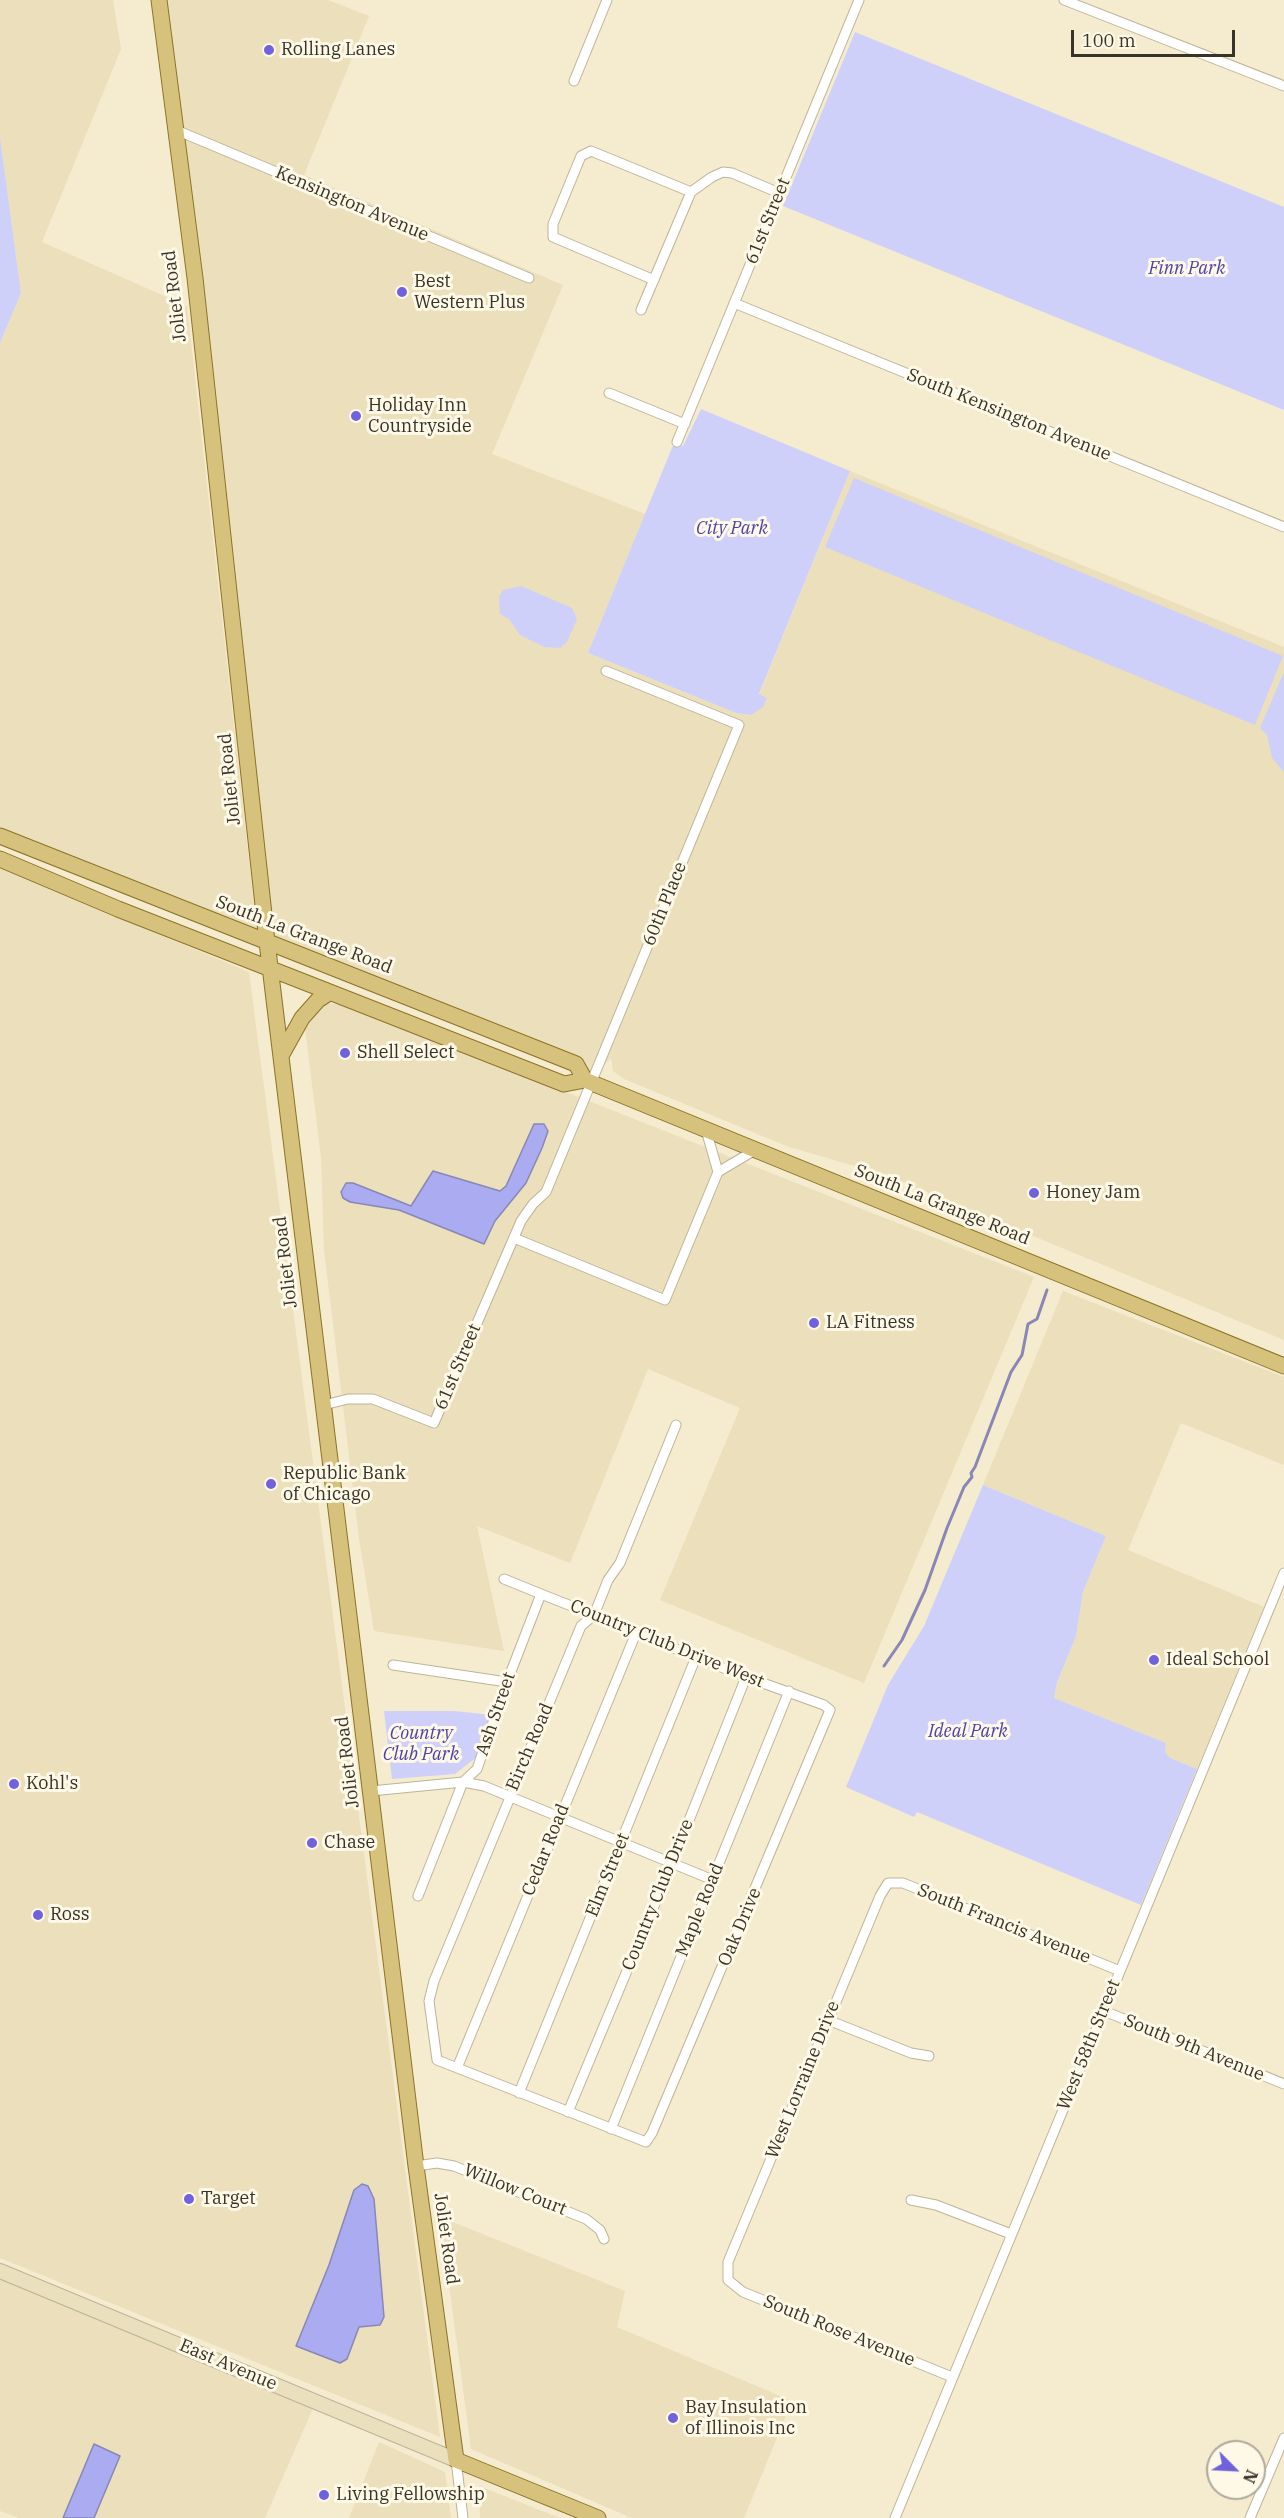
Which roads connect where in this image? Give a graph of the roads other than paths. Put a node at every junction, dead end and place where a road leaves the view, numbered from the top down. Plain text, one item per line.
1 (159, 0) edge
2 (607, 0) edge
3 (859, 0) edge
4 (1064, 0) edge
5 (574, 81) dead end
6 (1284, 86) edge
7 (176, 130) junction
8 (691, 192) junction
9 (779, 193) junction
10 (529, 278) dead end
11 (654, 280) junction
12 (734, 303) junction
13 (641, 310) dead end
14 (609, 393) dead end
15 (685, 424) junction
16 (677, 442) dead end
17 (1284, 526) edge
18 (606, 671) dead end
19 (0, 836) edge
20 (0, 859) edge
21 (267, 942) junction
22 (271, 968) junction
23 (329, 993) junction
24 (282, 1054) junction
25 (588, 1082) junction
26 (706, 1130) junction
27 (756, 1150) junction
28 (718, 1172) junction
29 (514, 1238) junction
30 (1284, 1366) edge
31 (324, 1405) junction
32 (676, 1425) dead end
33 (1284, 1573) edge
34 (504, 1579) dead end
35 (541, 1594) junction
36 (594, 1616) junction
37 (636, 1633) junction
38 (696, 1657) junction
39 (393, 1665) dead end
40 (746, 1677) junction
41 (507, 1682) junction
42 (789, 1691) junction
43 (830, 1710) joint
44 (463, 1782) junction
45 (371, 1791) junction
46 (510, 1796) junction
47 (559, 1816) junction
48 (621, 1842) junction
49 (672, 1863) junction
50 (713, 1880) junction
51 (888, 1883) joint
52 (418, 1896) dead end
53 (1120, 1971) junction
54 (1104, 2011) junction
55 (828, 2020) junction
56 (929, 2056) dead end
57 (457, 2068) junction
58 (1284, 2084) edge
59 (519, 2093) junction
60 (568, 2112) junction
61 (611, 2129) junction
62 (416, 2166) junction
63 (910, 2200) dead end
64 (1011, 2234) junction
65 (604, 2239) dead end
66 (0, 2271) edge
67 (728, 2280) joint
68 (952, 2377) junction
69 (1284, 2438) edge
70 (456, 2460) junction
71 (463, 2518) edge
72 (598, 2518) edge
73 (895, 2518) edge
74 (1250, 2518) edge

1 - 7 main road, Joliet Road
2 - 5 street
3 - 9 street, 61st Street
4 - 6 street
7 - 10 street, Kensington Avenue
7 - 21 main road, Joliet Road
8 - 9 street
8 - 11 street
8 - 11 street
9 - 12 street, 61st Street
11 - 13 street
12 - 15 street, 61st Street
12 - 17 street, South Kensington Avenue
14 - 15 street
15 - 16 street, 61st Street
18 - 25 street, 60th Place
19 - 21 main road, South La Grange Road
20 - 22 main road, South La Grange Road
21 - 22 main road, Joliet Road
21 - 25 main road, South La Grange Road
22 - 23 main road, South La Grange Road
22 - 24 main road, Joliet Road
23 - 24 main road
23 - 25 main road, South La Grange Road
24 - 31 main road, Joliet Road
25 - 26 main road, South La Grange Road
25 - 29 street, 61st Street
26 - 27 main road, South La Grange Road
26 - 28 street
27 - 28 street
27 - 30 main road, South La Grange Road
28 - 29 street
29 - 31 street, 61st Street
31 - 45 main road, Joliet Road
32 - 36 street, Birch Road
33 - 53 street, West 58th Street
34 - 35 street, Country Club Drive West
35 - 36 street, Country Club Drive West
35 - 41 street, Ash Street
36 - 37 street, Country Club Drive West
36 - 46 street, Birch Road
37 - 38 street, Country Club Drive West
37 - 47 street, Cedar Road
38 - 40 street, Country Club Drive West
38 - 48 street, Elm Street
39 - 41 street
40 - 42 street, Country Club Drive West
40 - 49 street, Country Club Drive
41 - 44 street, Ash Street
42 - 43 street, Country Club Drive West
42 - 50 street, Maple Road
43 - 61 street, Oak Drive
44 - 45 street
44 - 46 street
44 - 52 street, Ash Street
45 - 62 main road, Joliet Road
46 - 47 street
46 - 57 street, Birch Road
47 - 48 street
47 - 57 street, Cedar Road
48 - 49 street
48 - 59 street, Elm Street
49 - 50 street
49 - 60 street, Country Club Drive
50 - 61 street, Maple Road
51 - 53 street, South Francis Avenue
51 - 55 street, West Lorraine Drive
53 - 54 street, West 58th Street
54 - 58 street, South 9th Avenue
54 - 64 street, West 58th Street
55 - 56 street
55 - 67 street, West Lorraine Drive
57 - 59 street
59 - 60 street
60 - 61 street
62 - 65 street, Willow Court
62 - 70 main road, Joliet Road
63 - 64 street
64 - 68 street, West 58th Street
66 - 70 street, East Avenue
67 - 68 street, South Rose Avenue
68 - 73 street, West 58th Street
69 - 74 street
70 - 71 street, Joliet Road
70 - 72 main road

